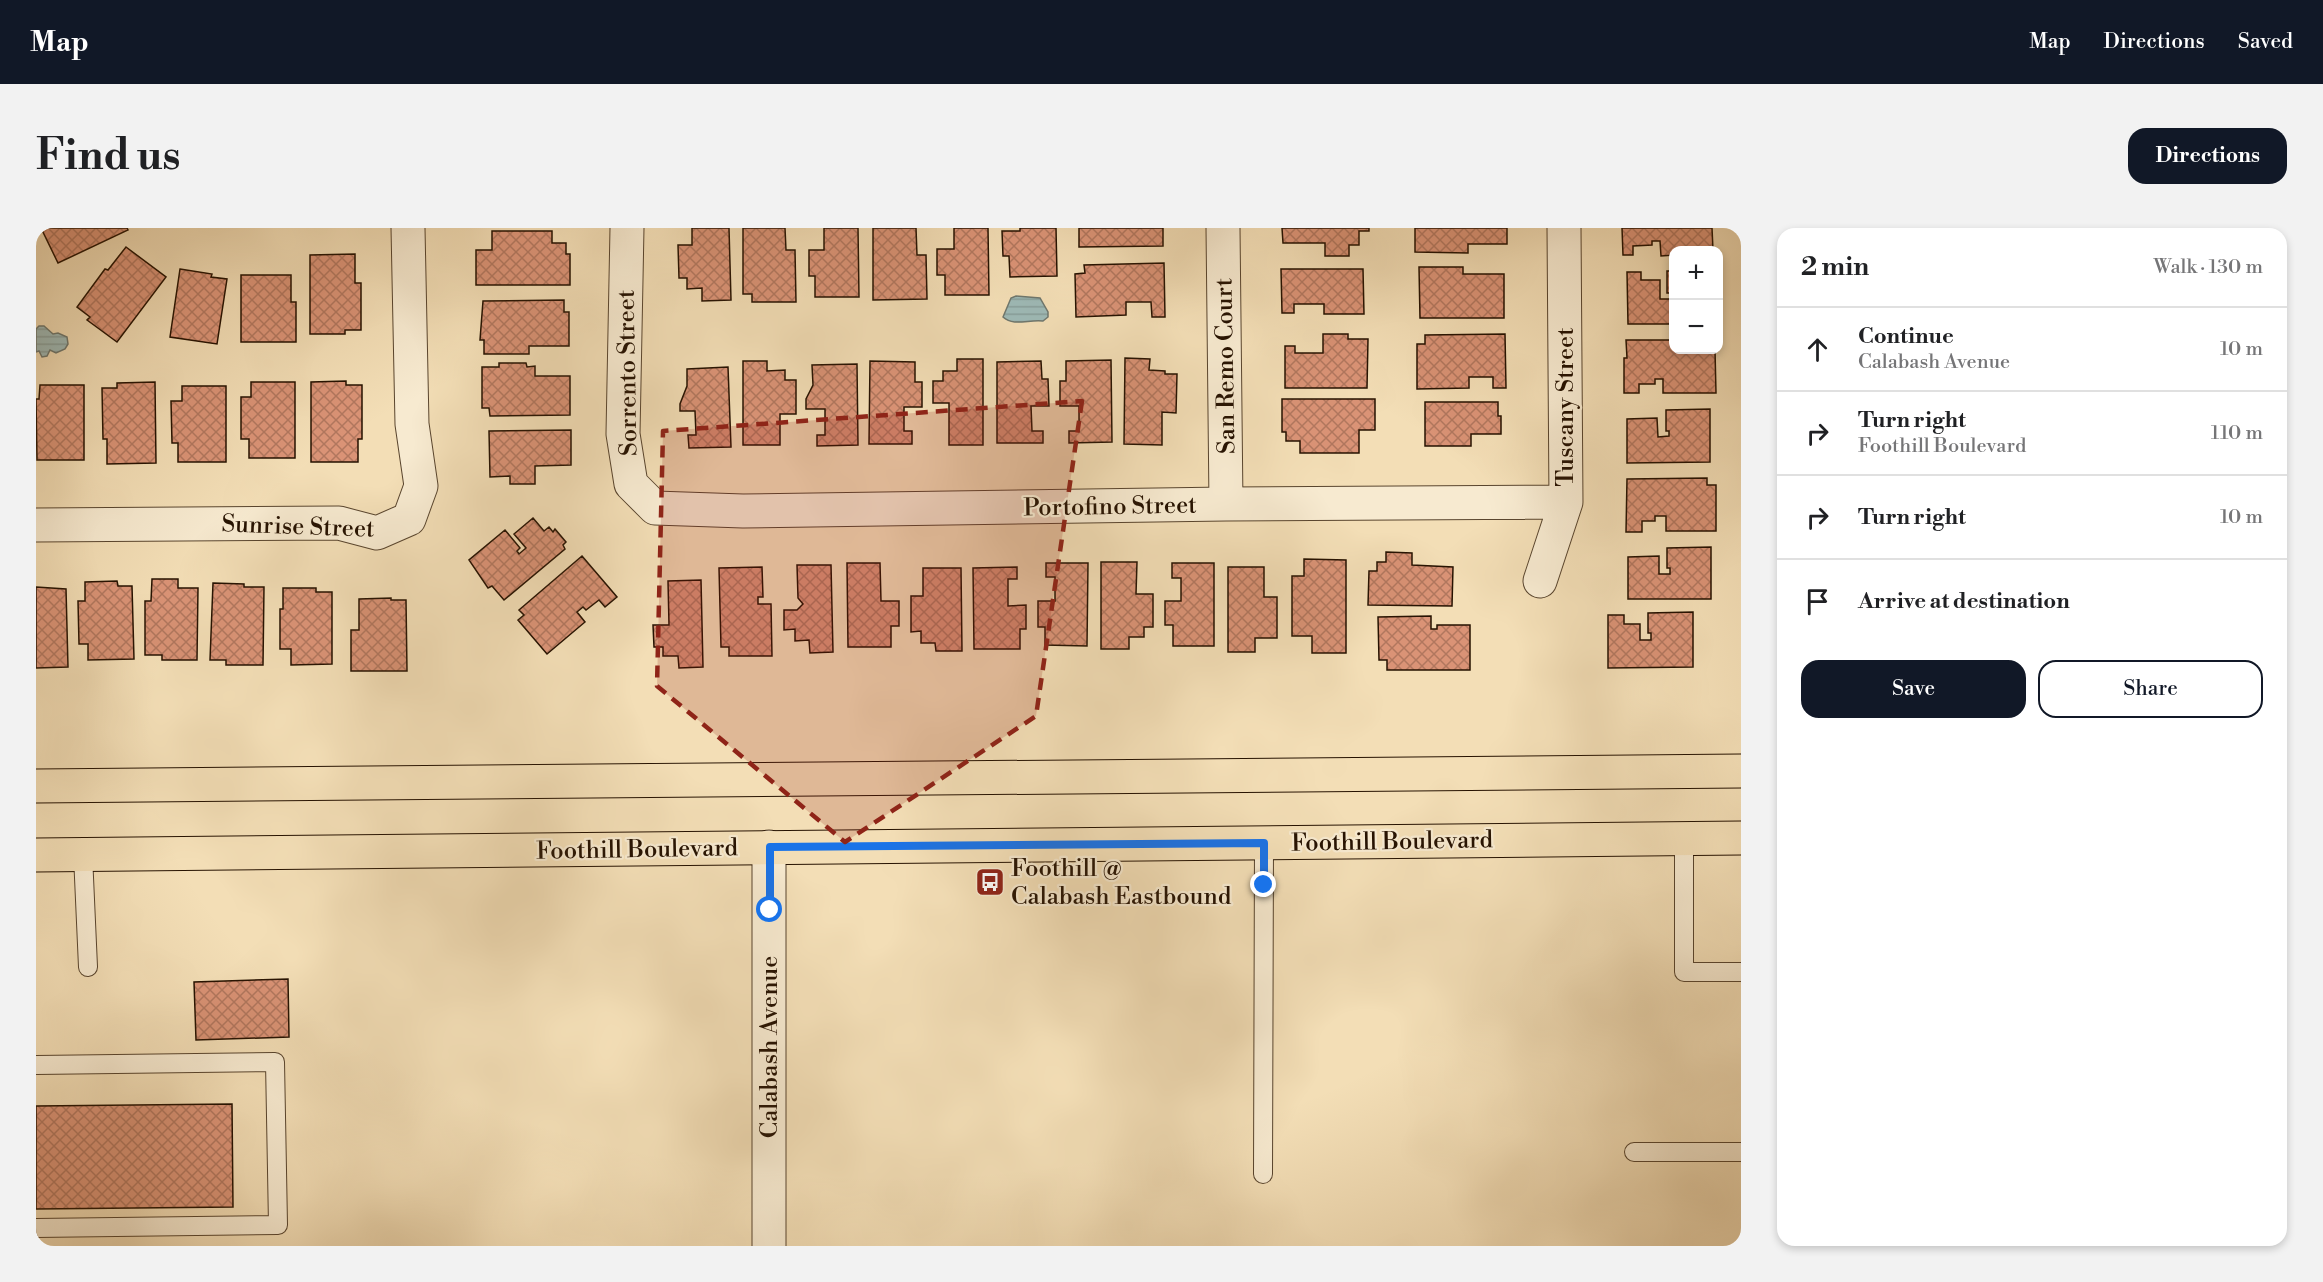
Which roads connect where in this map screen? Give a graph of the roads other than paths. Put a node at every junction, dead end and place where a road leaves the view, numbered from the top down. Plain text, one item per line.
1 (408, 228) edge
2 (627, 228) edge
3 (1223, 228) edge
4 (1564, 228) edge
5 (1566, 502) junction
6 (1227, 504) junction
7 (655, 508) joint
8 (36, 525) edge
9 (1540, 581) dead end
10 (1741, 771) edge
11 (36, 786) edge
12 (1684, 838) junction
13 (1741, 838) edge
14 (1264, 843) junction
15 (770, 847) junction
16 (36, 855) edge
17 (83, 855) junction
18 (88, 967) dead end
19 (1741, 972) edge
20 (36, 1065) edge
21 (1634, 1152) dead end
22 (1741, 1152) edge
23 (1263, 1174) dead end
24 (36, 1228) edge
25 (769, 1246) edge

1 - 8 street, Sunrise Street
2 - 7 street, Sorrento Street
3 - 6 street, San Remo Court
4 - 5 street, Tuscany Street
5 - 6 street, Portofino Street
5 - 9 street, Tuscany Street
6 - 7 street, Portofino Street
10 - 11 main road
12 - 13 main road, Foothill Boulevard
12 - 14 main road, Foothill Boulevard
12 - 19 lane
14 - 15 main road, Foothill Boulevard
14 - 23 lane
15 - 17 main road, Foothill Boulevard
15 - 25 street, Calabash Avenue
16 - 17 main road, Foothill Boulevard
17 - 18 lane
20 - 24 lane
21 - 22 lane

